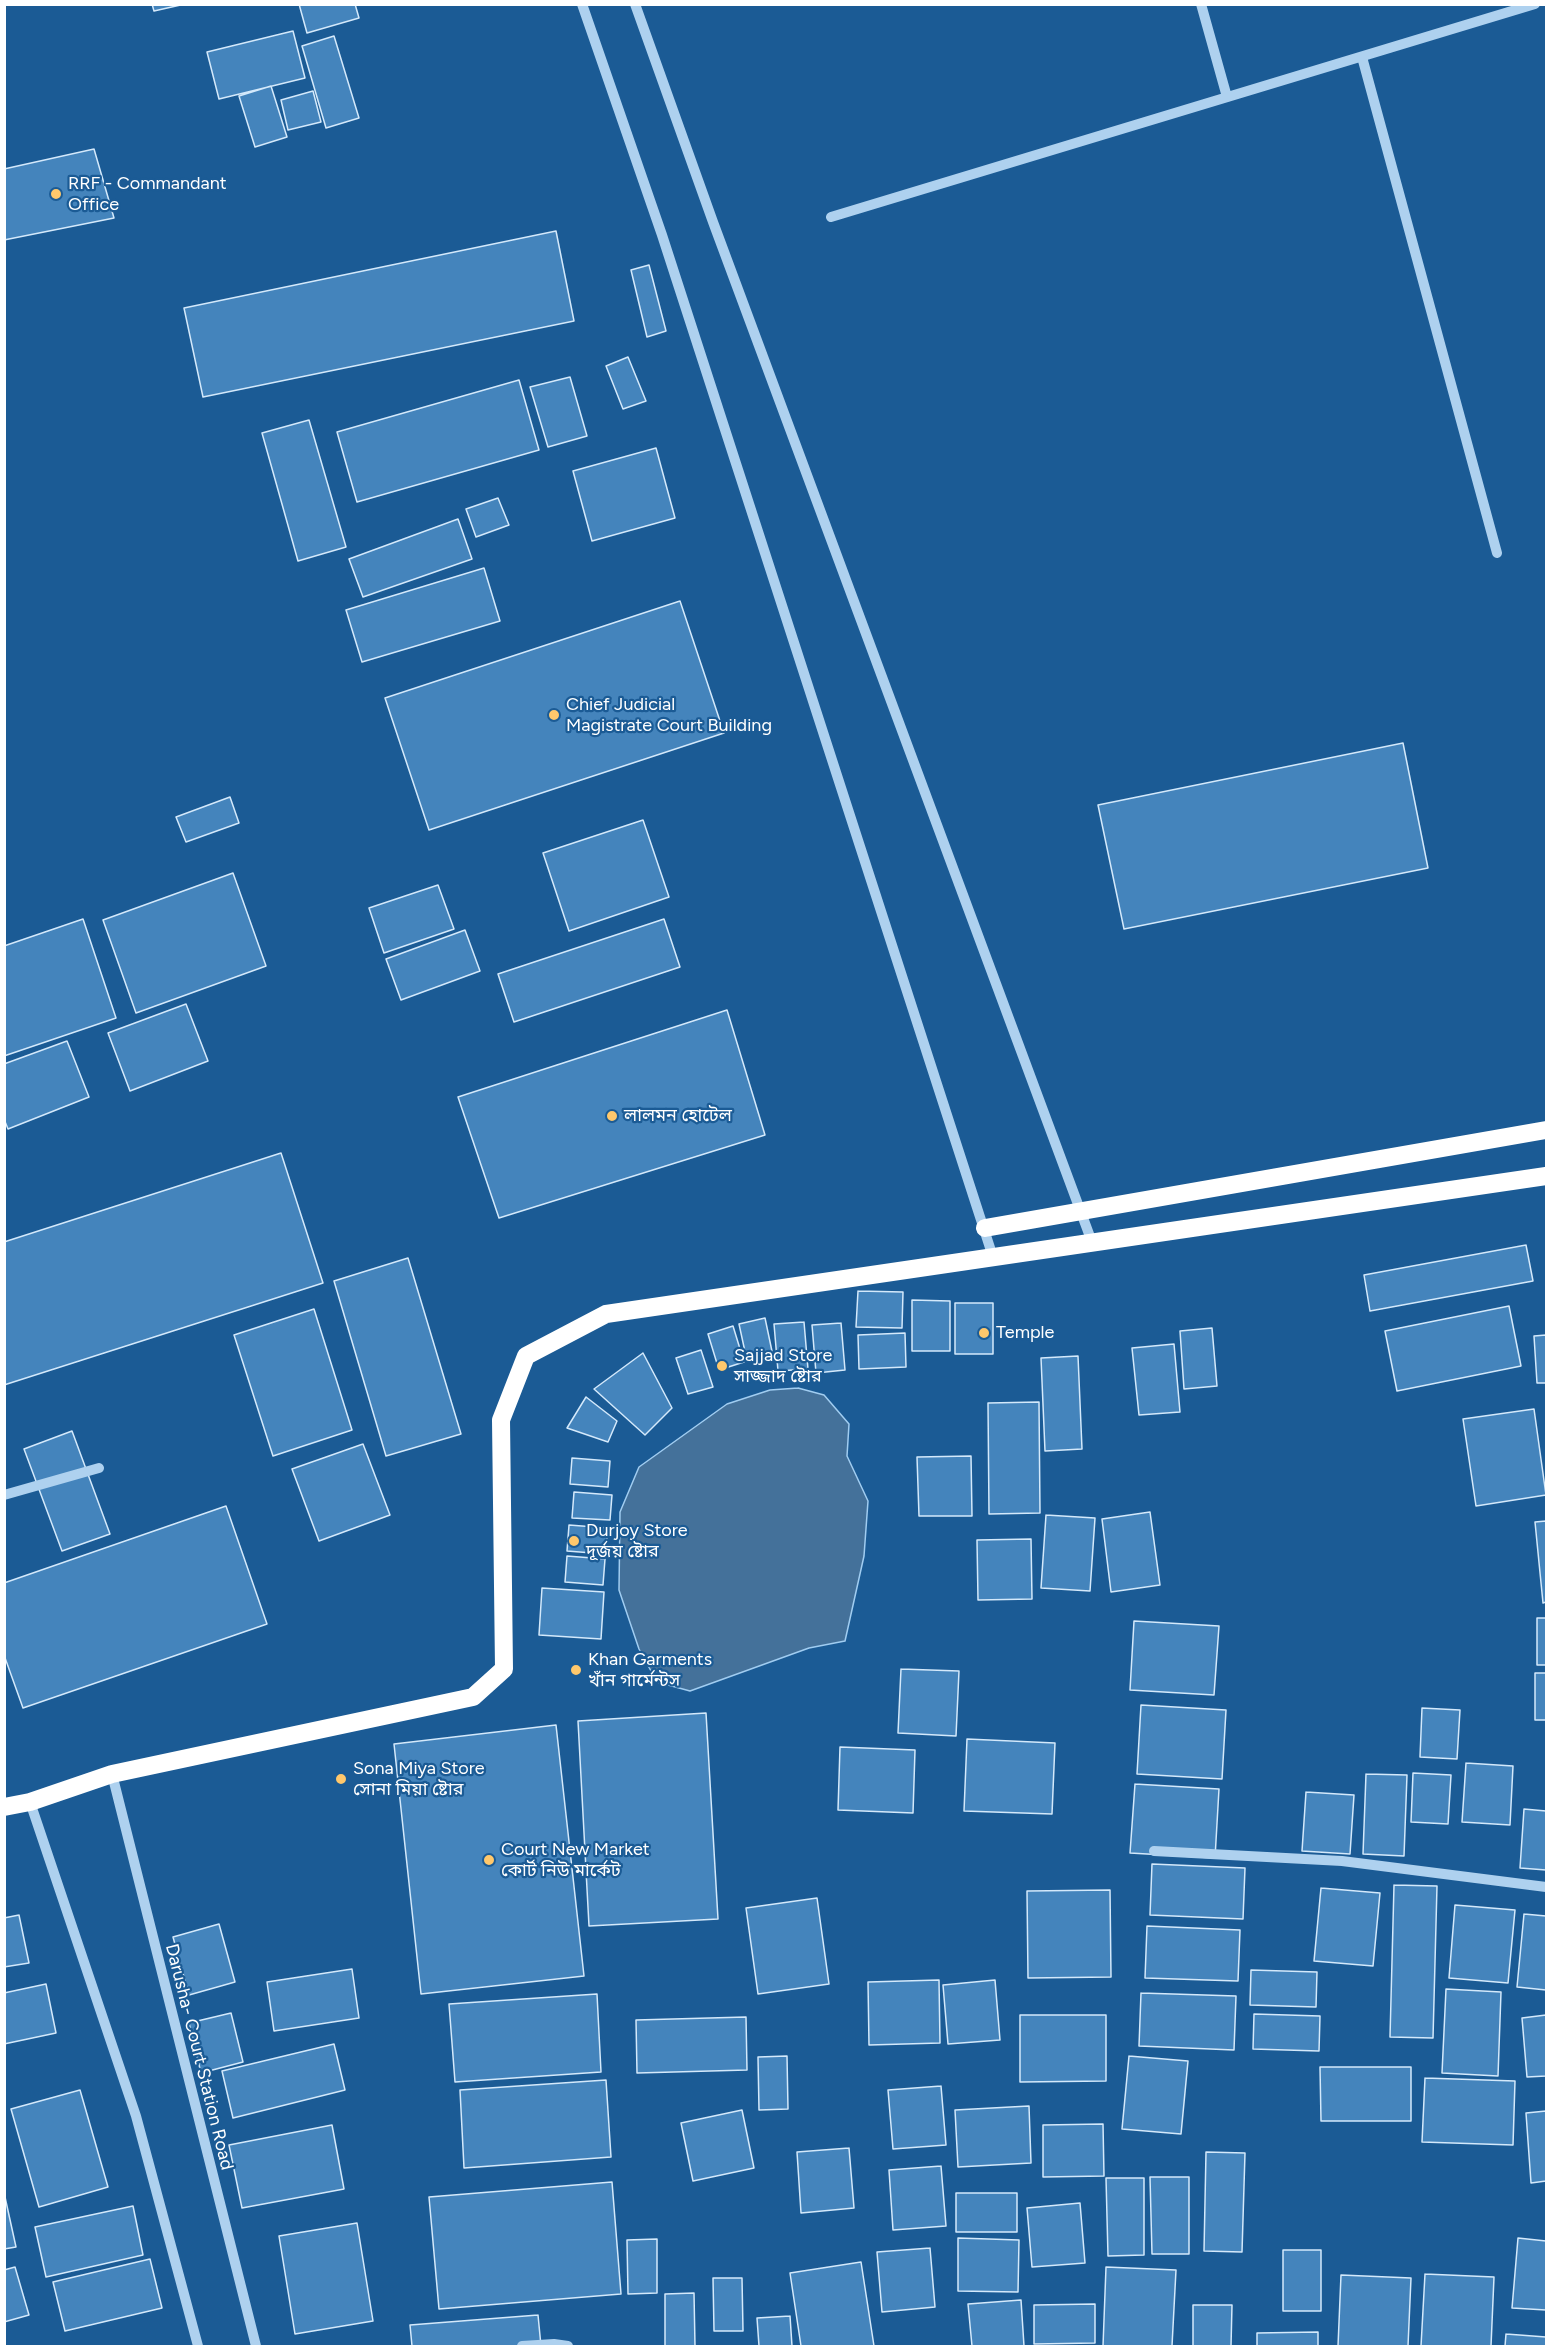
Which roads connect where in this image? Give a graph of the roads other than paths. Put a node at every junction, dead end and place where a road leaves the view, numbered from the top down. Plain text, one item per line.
1 (582, 4) edge
2 (635, 4) edge
3 (1201, 4) edge
4 (1535, 4) edge
5 (1362, 57) junction
6 (1227, 97) junction
7 (831, 217) dead end
8 (1497, 553) dead end
9 (1546, 1130) edge
10 (1546, 1176) edge
11 (1081, 1212) junction
12 (985, 1228) junction
13 (1092, 1242) junction
14 (993, 1257) junction
15 (99, 1468) dead end
16 (4, 1495) edge
17 (112, 1774) junction
18 (30, 1802) junction
19 (4, 1807) edge
20 (1154, 1851) dead end
21 (1546, 1887) edge
22 (198, 2346) edge
23 (256, 2346) edge
24 (522, 2346) edge
25 (568, 2346) edge

1 - 12 street
2 - 11 street
3 - 6 street
4 - 5 street
5 - 6 street
5 - 8 street
6 - 7 street
9 - 11 highway
10 - 13 highway
11 - 12 highway
11 - 13 street
12 - 14 street
13 - 14 highway
14 - 17 highway
15 - 16 street
17 - 18 highway
17 - 23 street, Darusha- Court Station Road
18 - 19 highway
18 - 22 street
20 - 21 street
24 - 25 street

